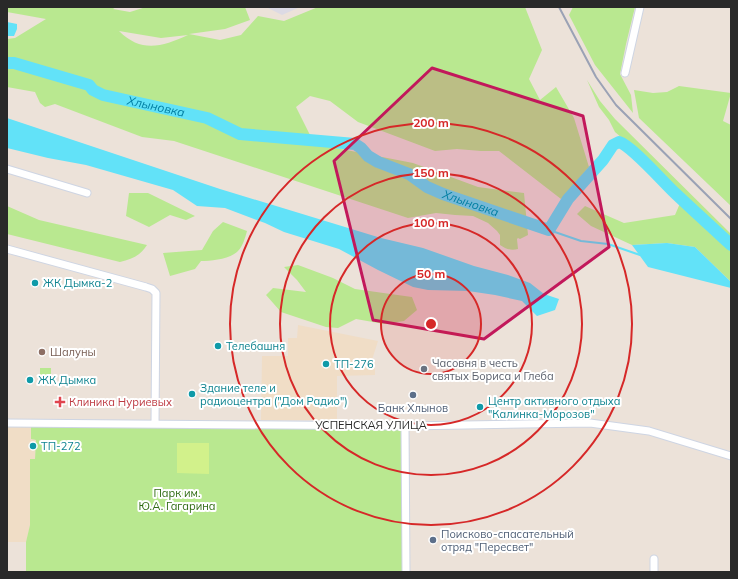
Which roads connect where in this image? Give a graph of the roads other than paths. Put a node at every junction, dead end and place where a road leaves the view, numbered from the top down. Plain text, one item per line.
1 (640, 7) edge
2 (624, 73) dead end
3 (7, 169) edge
4 (87, 193) dead end
5 (7, 249) edge
6 (7, 423) edge
7 (155, 424) junction
8 (405, 426) junction
9 (731, 456) edge
10 (654, 559) dead end
11 (406, 572) edge
12 (654, 572) edge

1 - 2 street
3 - 4 street
5 - 7 street
6 - 7 street, УСПЕНСКАЯ УЛИЦА
7 - 8 street, УСПЕНСКАЯ УЛИЦА
8 - 9 street, УСПЕНСКАЯ УЛИЦА
8 - 11 street
10 - 12 street

